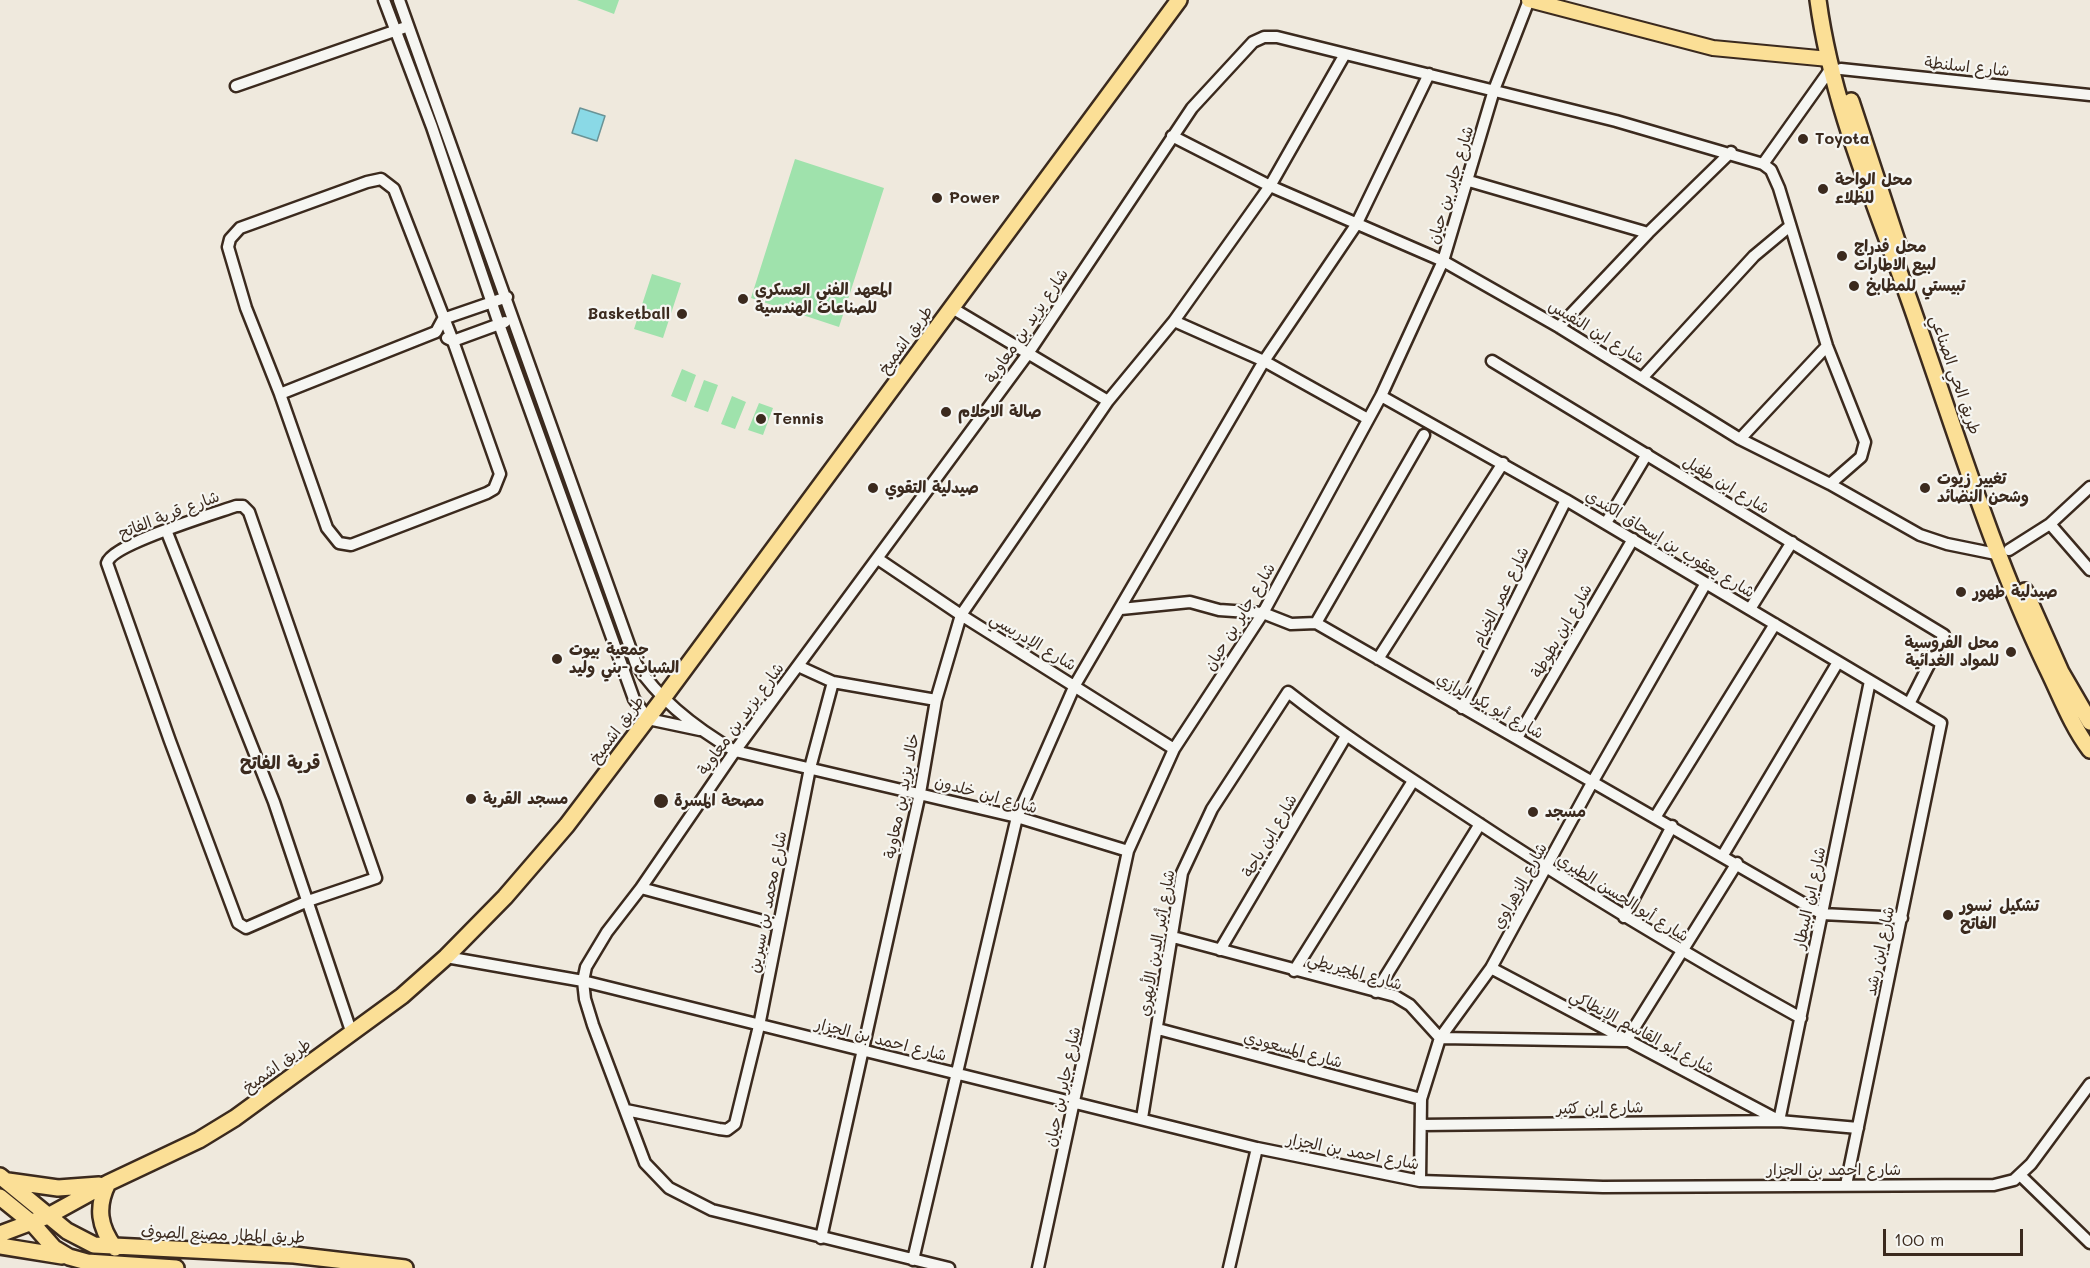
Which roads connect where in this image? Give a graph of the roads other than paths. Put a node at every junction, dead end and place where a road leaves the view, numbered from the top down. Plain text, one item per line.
1 (384, 0) edge
2 (399, 0) edge
3 (1179, 0) edge
4 (1529, 0) edge
5 (1818, 0) edge
6 (1826, 0) edge
7 (409, 26) junction
8 (397, 30) junction
9 (1345, 54) junction
10 (1834, 65) junction
11 (1429, 74) junction
12 (236, 86) dead end
13 (1494, 90) junction
14 (2090, 95) edge
15 (1172, 136) junction
16 (1731, 152) junction
17 (1763, 164) junction
18 (1469, 181) junction
19 (1269, 186) junction
20 (1356, 225) junction
21 (1790, 226) junction
22 (1648, 233) junction
23 (1443, 261) junction
24 (507, 297) junction
25 (492, 303) junction
26 (952, 308) junction
27 (515, 318) junction
28 (443, 319) junction
29 (1174, 321) junction
30 (499, 324) junction
31 (1559, 327) junction
32 (436, 332) junction
33 (453, 341) junction
34 (1827, 346) junction
35 (1027, 355) junction
36 (1264, 361) junction
37 (1492, 361) dead end
38 (1642, 378) junction
39 (280, 394) junction
40 (1380, 396) junction
41 (1108, 401) junction
42 (1368, 419) junction
43 (1424, 435) dead end
44 (1740, 439) junction
45 (1647, 454) junction
46 (1502, 464) junction
47 (1830, 484) junction
48 (2090, 487) edge
49 (1566, 500) junction
50 (1606, 523) junction
51 (2050, 524) junction
52 (166, 530) junction
53 (1633, 539) junction
54 (1792, 542) junction
55 (2005, 553) junction
56 (878, 559) junction
57 (2090, 570) edge
58 (1706, 583) junction
59 (1121, 609) junction
60 (1750, 609) junction
61 (1263, 613) junction
62 (961, 615) junction
63 (1316, 623) junction
64 (1775, 624) junction
65 (1378, 659) junction
66 (1838, 662) junction
67 (798, 666) junction
68 (1870, 681) junction
69 (833, 682) junction
70 (1075, 685) junction
71 (1288, 692) joint
72 (664, 698) junction
73 (936, 700) junction
74 (1909, 704) junction
75 (1462, 708) junction
76 (648, 719) junction
77 (2090, 722) edge
78 (1941, 723) joint
79 (700, 730) junction
80 (1346, 736) junction
81 (1516, 738) junction
82 (1174, 749) junction
83 (2090, 750) edge
84 (735, 751) junction
85 (810, 768) junction
86 (1413, 781) junction
87 (1593, 781) junction
88 (920, 793) junction
89 (1656, 816) junction
90 (1017, 817) junction
91 (1480, 824) junction
92 (1671, 826) junction
93 (1128, 851) junction
94 (1723, 855) junction
95 (1737, 863) junction
96 (1547, 868) junction
97 (640, 888) junction
98 (308, 901) junction
99 (1822, 914) junction
100 (1624, 917) junction
101 (1902, 918) junction
102 (778, 925) junction
103 (1173, 937) junction
104 (1220, 950) junction
105 (1680, 951) junction
106 (446, 957) junction
107 (1491, 968) junction
108 (1294, 971) junction
109 (583, 981) junction
110 (1376, 992) junction
111 (1801, 1018) junction
112 (759, 1026) junction
113 (1158, 1029) junction
114 (352, 1034) junction
115 (1440, 1038) junction
116 (1626, 1041) junction
117 (862, 1051) junction
118 (958, 1075) junction
119 (2090, 1084) edge
120 (1420, 1099) junction
121 (1075, 1102) junction
122 (626, 1110) junction
123 (1142, 1118) junction
124 (1779, 1121) junction
125 (1421, 1125) junction
126 (1858, 1128) junction
127 (1257, 1148) junction
128 (2020, 1175) junction
129 (4, 1179) edge
130 (1420, 1181) junction
131 (108, 1183) junction
132 (1846, 1185) junction
133 (0, 1197) edge
134 (48, 1216) junction
135 (32, 1223) junction
136 (0, 1234) edge
137 (821, 1238) junction
138 (2090, 1243) edge
139 (0, 1246) edge
140 (115, 1248) junction
141 (223, 1252) junction
142 (69, 1257) junction
143 (913, 1260) junction
144 (176, 1268) edge
145 (222, 1268) edge
146 (405, 1268) edge
147 (949, 1268) edge
148 (1038, 1268) edge
149 (1229, 1268) edge

1 - 8 street
2 - 7 street
3 - 26 highway, طريق اشميخ
4 - 10 main road
4 - 13 street, شارع جابر بن حيان
5 - 10 highway, طريق الحي الصناعي
6 - 10 highway, طريق الحي الصناعي
7 - 8 street
7 - 24 street
8 - 12 street
8 - 25 street
9 - 11 street, شارع يزيد بن معاوية
9 - 15 street, شارع يزيد بن معاوية
9 - 19 street, خالد يزيد بن معاوية
10 - 14 street, شارع اسلنطة
10 - 17 street
10 - 55 highway, طريق الحي الصناعي
11 - 13 street, شارع يزيد بن معاوية
11 - 20 street
13 - 16 street, شارع يزيد بن معاوية
13 - 18 street, شارع جابر بن حيان
15 - 19 street, شارع ابن النفيس
15 - 35 street, شارع يزيد بن معاوية
16 - 17 street, شارع يزيد بن معاوية
16 - 22 street
17 - 21 street
18 - 22 street
18 - 23 street, شارع جابر بن حيان
19 - 20 street, شارع ابن النفيس
19 - 29 street, خالد يزيد بن معاوية
20 - 23 street, شارع ابن النفيس
20 - 36 street
21 - 34 street
21 - 38 street
22 - 31 street
23 - 31 street, شارع ابن النفيس
23 - 40 street, شارع جابر بن حيان
24 - 25 street
24 - 27 street
25 - 28 street
25 - 30 street
26 - 35 street
26 - 72 highway, طريق اشميخ
27 - 30 street
27 - 72 street
28 - 32 street
28 - 33 street
28 - 39 street
29 - 36 street
29 - 41 street, خالد يزيد بن معاوية
30 - 33 street
30 - 76 street
31 - 38 street, شارع ابن النفيس
32 - 33 street
32 - 39 street
33 - 39 street
34 - 44 street
34 - 47 street
35 - 41 street
35 - 56 street, شارع يزيد بن معاوية
36 - 42 street
36 - 59 street
37 - 45 street, شارع ابن طفيل
38 - 44 street, شارع ابن النفيس
40 - 42 street, شارع جابر بن حيان
40 - 46 street, شارع يعقوب بن إسحاق الكندي
41 - 62 street, خالد يزيد بن معاوية
42 - 61 street, شارع جابر بن حيان
43 - 63 street
44 - 47 street, شارع ابن النفيس
45 - 50 street
45 - 54 street, شارع ابن طفيل
46 - 49 street, شارع يعقوب بن إسحاق الكندي
46 - 65 street
47 - 55 street, شارع ابن النفيس
48 - 51 street
49 - 50 street, شارع يعقوب بن إسحاق الكندي
49 - 75 street, شارع عمر الخيام
50 - 53 street, شارع يعقوب بن إسحاق الكندي
51 - 55 street
51 - 57 street
52 - 98 street
52 - 98 street, شارع قرية الفاتح
52 - 98 street, شارع قرية الفاتح
53 - 58 street, شارع يعقوب بن إسحاق الكندي
53 - 81 street, شارع ابن بطوطة
54 - 60 street
54 - 74 street, شارع ابن طفيل
55 - 77 highway, طريق الحي الصناعي
55 - 83 highway, طريق الحي الصناعي
56 - 62 street, شارع الإدريسي
56 - 67 street, شارع يزيد بن معاوية
58 - 60 street, شارع يعقوب بن إسحاق الكندي
58 - 87 street, شارع الزهراوي
59 - 61 street, شارع أبو بكر الرازي
59 - 70 street
60 - 64 street, شارع يعقوب بن إسحاق الكندي
61 - 63 street, شارع أبو بكر الرازي
61 - 82 street, شارع جابر بن حيان
62 - 70 street, شارع الإدريسي
62 - 73 street, خالد يزيد بن معاوية
63 - 65 street, شارع أبو بكر الرازي
64 - 66 street, شارع يعقوب بن إسحاق الكندي
64 - 89 street
65 - 75 street, شارع أبو بكر الرازي
66 - 68 street, شارع يعقوب بن إسحاق الكندي
66 - 94 street
67 - 69 street
67 - 84 street, شارع يزيد بن معاوية
68 - 74 street, شارع يعقوب بن إسحاق الكندي
68 - 99 street, شارع ابن البيطار
69 - 73 street
69 - 85 street, شارع محمد بن سيرين
70 - 82 street, شارع الإدريسي
70 - 90 street
71 - 80 street, شارع أبو الحسن الطبري
71 - 103 street, شارع أثير الدين الأبهري
72 - 76 highway, طريق اشميخ
72 - 79 street
73 - 88 street, خالد يزيد بن معاوية
74 - 78 street, شارع يعقوب بن إسحاق الكندي
75 - 81 street, شارع أبو بكر الرازي
76 - 79 street
76 - 106 highway, طريق اشميخ
78 - 101 street, شارع ابن رشد
79 - 84 street, شارع ابن خلدون
80 - 86 street, شارع أبو الحسن الطبري
80 - 104 street, شارع ابن باجة
81 - 87 street, شارع أبو بكر الرازي
82 - 93 street, شارع جابر بن حيان
84 - 85 street, شارع ابن خلدون
84 - 97 street, شارع يزيد بن معاوية
85 - 88 street, شارع ابن خلدون
85 - 102 street, شارع محمد بن سيرين
86 - 91 street, شارع أبو الحسن الطبري
86 - 108 street
87 - 89 street, شارع أبو بكر الرازي
87 - 96 street, شارع الزهراوي
88 - 90 street, شارع ابن خلدون
88 - 117 street, خالد يزيد بن معاوية
89 - 92 street, شارع أبو بكر الرازي
90 - 93 street, شارع ابن خلدون
90 - 118 street
91 - 96 street, شارع أبو الحسن الطبري
91 - 110 street
92 - 94 street, شارع أبو بكر الرازي
92 - 100 street
93 - 121 street, شارع جابر بن حيان
94 - 95 street, شارع أبو بكر الرازي
95 - 99 street, شارع أبو بكر الرازي
95 - 105 street
96 - 100 street, شارع أبو الحسن الطبري
96 - 107 street, شارع الزهراوي
97 - 102 street
97 - 109 street, شارع يزيد بن معاوية
98 - 114 street
99 - 101 street
99 - 111 street, شارع ابن البيطار
100 - 105 street, شارع أبو الحسن الطبري
101 - 126 street, شارع ابن رشد
102 - 112 street, شارع محمد بن سيرين
103 - 104 street, شارع المجريطي
103 - 113 street, شارع أثير الدين الأبهري
104 - 108 street, شارع المجريطي
105 - 111 street, شارع أبو الحسن الطبري
105 - 116 street
106 - 109 street, شارع احمد بن الجزار
106 - 114 highway, طريق اشميخ
107 - 115 street, شارع الزهراوي
107 - 116 street, شارع أبو القاسم الإنطاكي
108 - 110 street, شارع المجريطي
109 - 112 street, شارع احمد بن الجزار
109 - 122 street
110 - 115 street, شارع المجريطي
111 - 124 street, شارع ابن البيطار
112 - 117 street, شارع احمد بن الجزار
112 - 122 street, شارع محمد بن سيرين
113 - 120 street, شارع المسعودي
113 - 123 street, شارع أثير الدين الأبهري
114 - 131 highway, طريق اشميخ
115 - 116 street
115 - 120 street, شارع الزهراوي
116 - 124 street, شارع أبو القاسم الإنطاكي
117 - 118 street, شارع احمد بن الجزار
117 - 137 street, خالد يزيد بن معاوية
118 - 121 street, شارع احمد بن الجزار
118 - 143 street
119 - 128 street
120 - 125 street, شارع الزهراوي
121 - 123 street, شارع احمد بن الجزار
121 - 148 street, شارع جابر بن حيان
122 - 137 street
123 - 127 street, شارع احمد بن الجزار
124 - 125 street, شارع ابن كثير
124 - 126 street, شارع ابن كثير
125 - 130 street, شارع الزهراوي
126 - 132 street, شارع ابن رشد
127 - 130 street, شارع احمد بن الجزار
127 - 149 street
128 - 132 street, شارع احمد بن الجزار
128 - 138 street
129 - 131 highway
129 - 134 highway, طريق المطار مصنع الصوف
130 - 132 street, شارع احمد بن الجزار
131 - 134 highway, طريق اشميخ
131 - 140 highway
133 - 135 highway, طريق المطار مصنع الصوف
134 - 135 highway, طريق اشميخ
134 - 140 highway, طريق المطار مصنع الصوف
135 - 136 highway, طريق اشميخ
135 - 142 highway, طريق المطار مصنع الصوف
137 - 143 street
139 - 142 highway
140 - 141 highway, طريق المطار مصنع الصوف
141 - 145 highway
141 - 146 highway, طريق المطار مصنع الصوف
142 - 144 highway, طريق المطار مصنع الصوف
143 - 147 street

